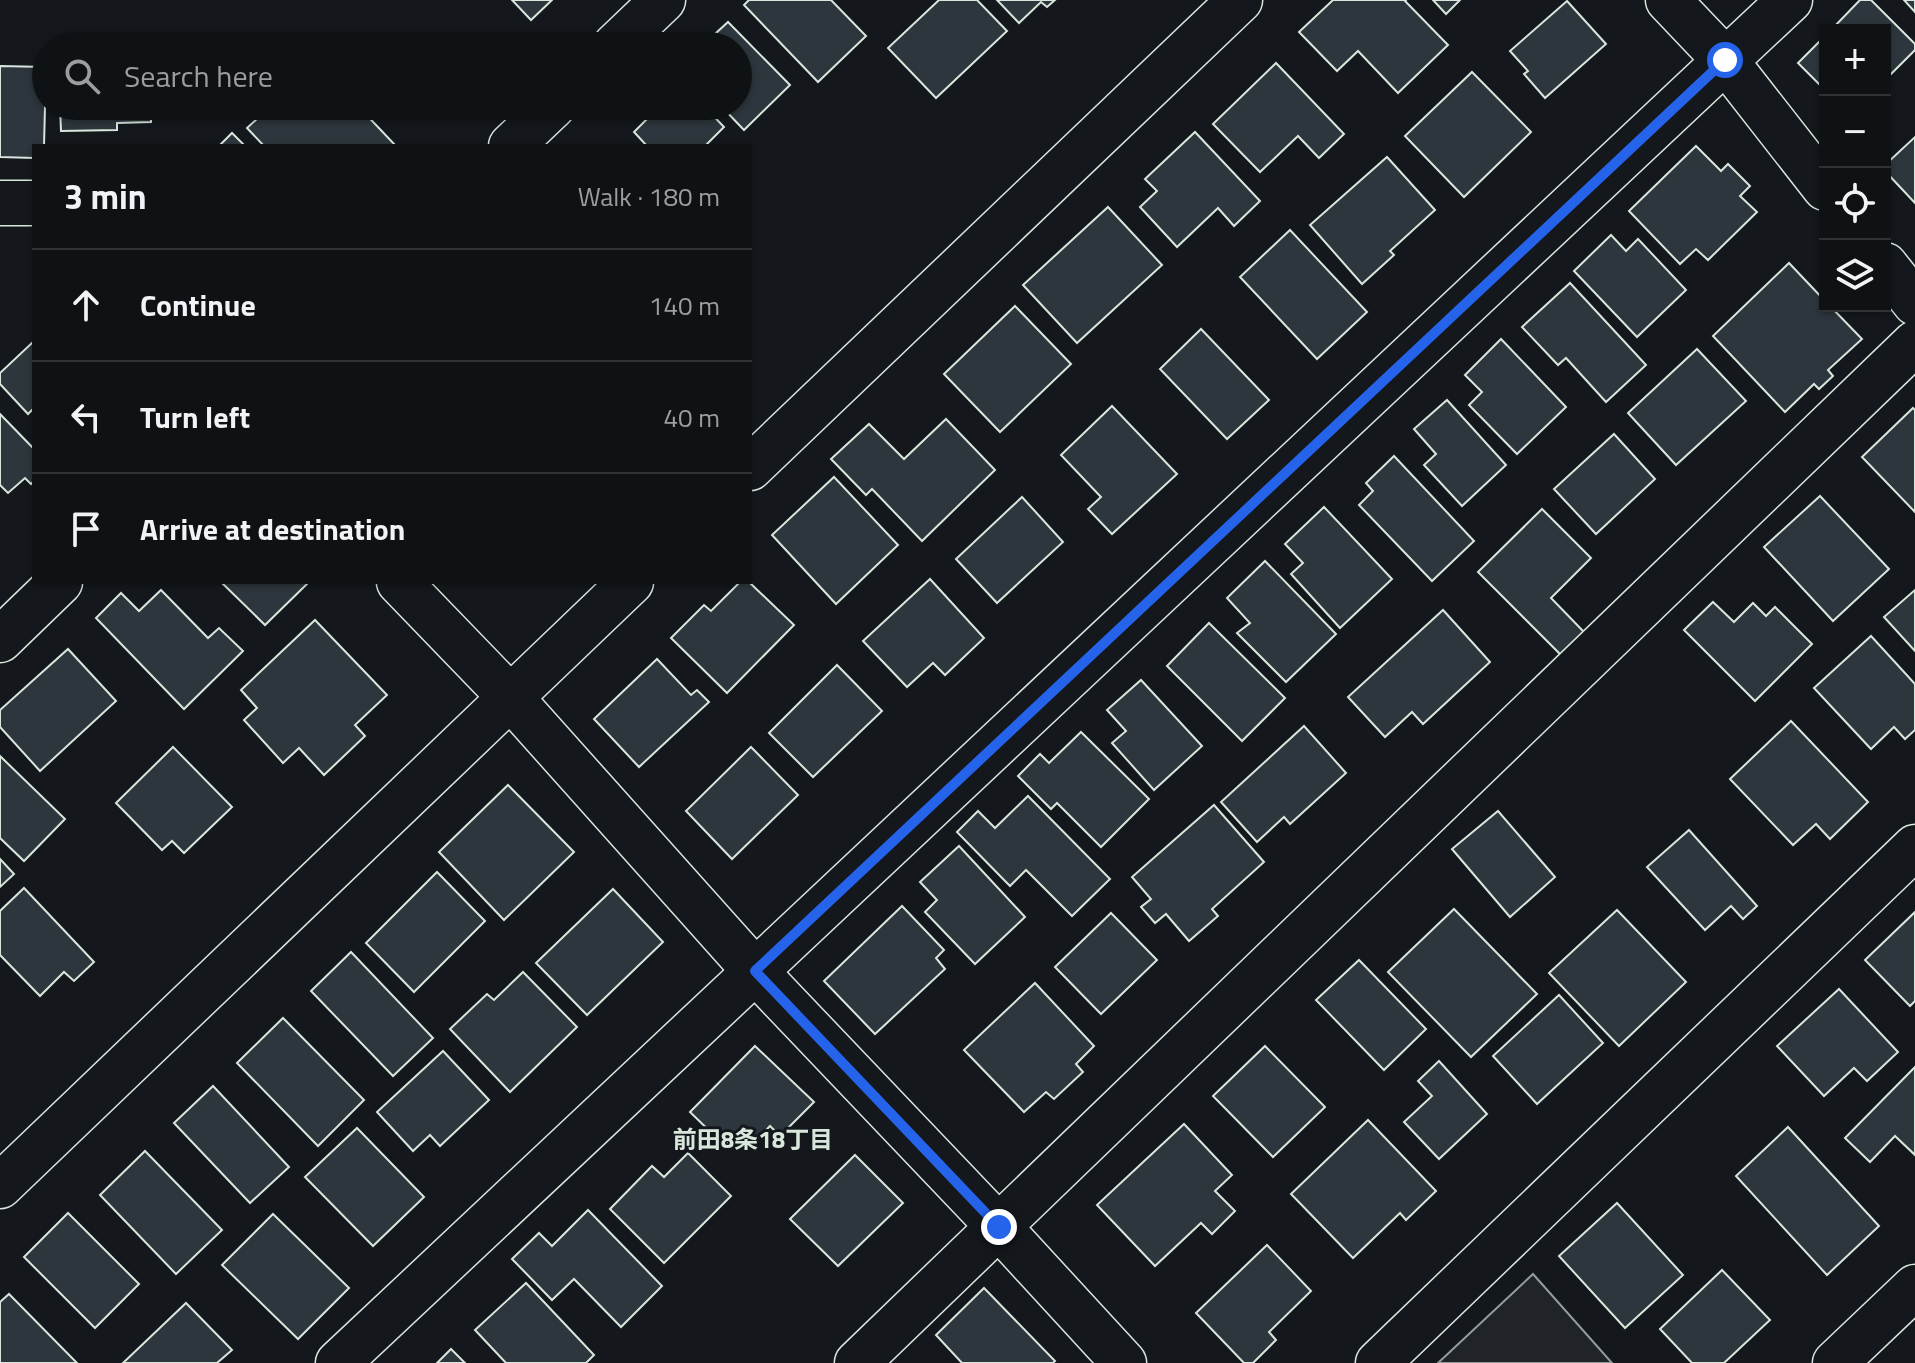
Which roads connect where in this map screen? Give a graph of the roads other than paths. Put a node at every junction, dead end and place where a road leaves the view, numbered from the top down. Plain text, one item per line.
1 (663, 0) edge
2 (1240, 0) edge
3 (1668, 0) edge
4 (1790, 0) edge
5 (630, 32) edge
6 (1725, 60) junction
7 (538, 120) edge
8 (513, 144) edge
9 (1819, 180) edge
10 (0, 203) edge
11 (32, 203) edge
12 (1891, 273) edge
13 (1915, 303) edge
14 (1915, 343) edge
15 (752, 466) edge
16 (58, 584) edge
17 (401, 584) edge
18 (629, 584) edge
19 (0, 640) edge
20 (510, 697) junction
21 (1915, 847) edge
22 (755, 971) junction
23 (0, 1186) edge
24 (999, 1227) junction
25 (1915, 1287) edge
26 (338, 1363) edge
27 (857, 1363) edge
28 (1124, 1363) edge
29 (1378, 1363) edge
30 (1835, 1363) edge

1 - 5 street
2 - 15 street
3 - 6 street
4 - 6 street
6 - 9 street
6 - 22 street
7 - 8 street
10 - 11 street
12 - 13 street
14 - 24 street
16 - 19 street
17 - 20 street
18 - 20 street
20 - 22 street
20 - 23 street
21 - 29 street
22 - 24 street
22 - 26 street
24 - 27 street
24 - 28 street
25 - 30 street

